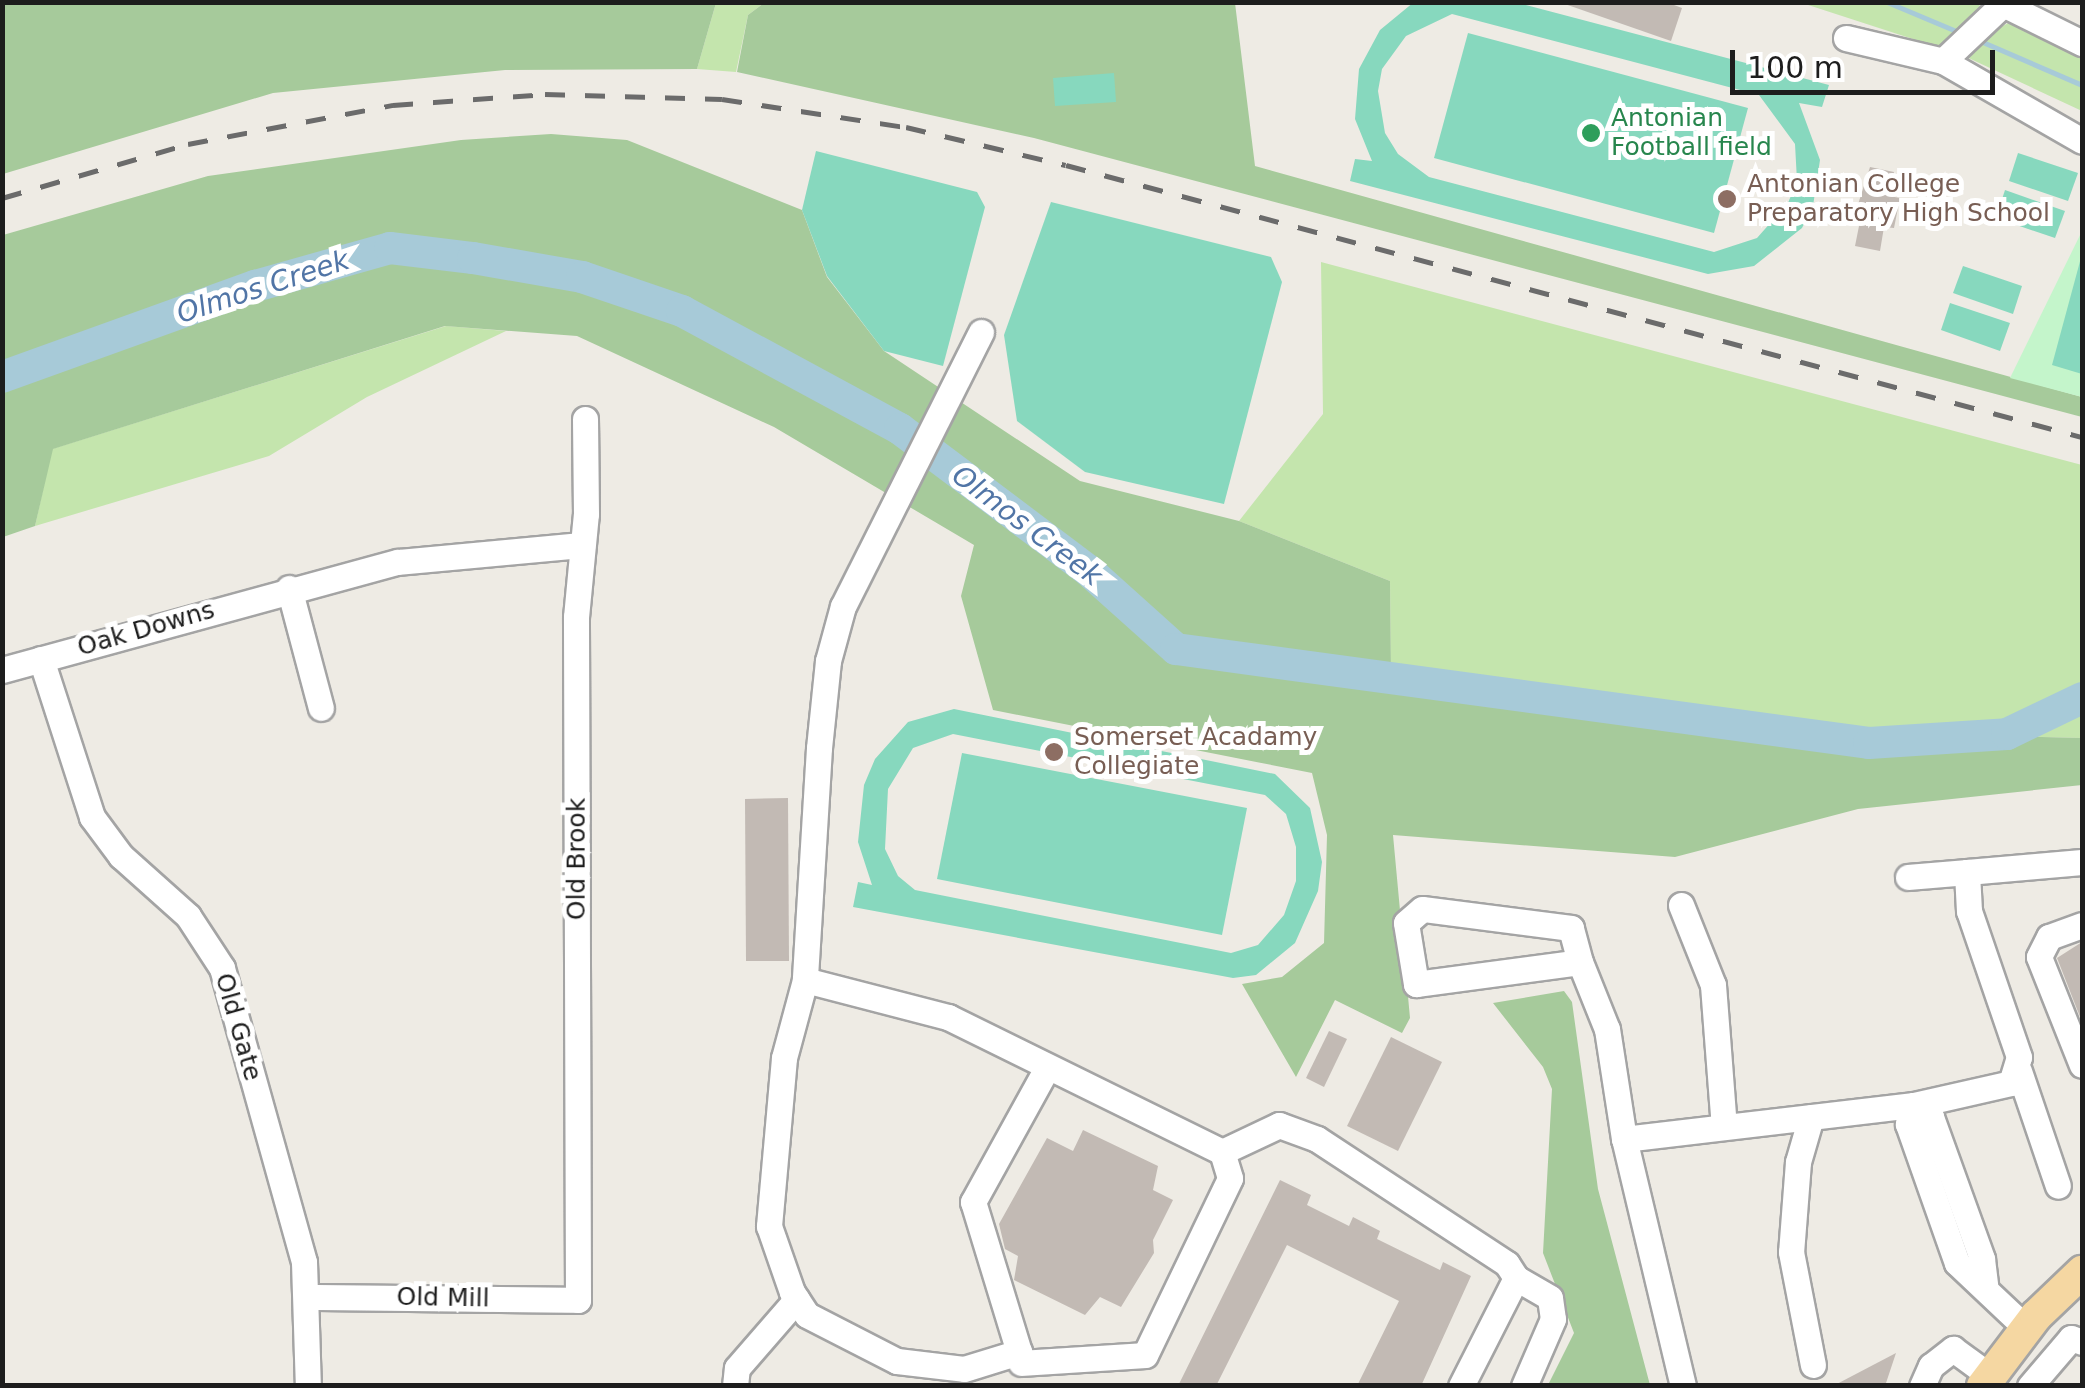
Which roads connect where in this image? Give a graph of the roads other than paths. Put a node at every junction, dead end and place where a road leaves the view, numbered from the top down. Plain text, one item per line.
1 (1996, 9) edge
2 (1846, 38) dead end
3 (2082, 43) edge
4 (1949, 56) junction
5 (2082, 141) edge
6 (982, 332) dead end
7 (585, 418) dead end
8 (582, 545) junction
9 (289, 588) junction
10 (40, 659) junction
11 (2, 670) edge
12 (321, 708) dead end
13 (2082, 862) edge
14 (1967, 872) junction
15 (1908, 876) dead end
16 (1681, 905) dead end
17 (2082, 925) edge
18 (1580, 962) junction
19 (805, 980) junction
20 (2082, 1066) edge
21 (1048, 1068) junction
22 (2019, 1071) junction
23 (1914, 1104) junction
24 (1811, 1117) junction
25 (1724, 1127) junction
26 (1624, 1139) junction
27 (1222, 1152) junction
28 (2058, 1186) dead end
29 (2082, 1272) edge
30 (1516, 1278) junction
31 (307, 1297) junction
32 (797, 1299) junction
33 (578, 1300) joint
34 (2027, 1329) junction
35 (2082, 1342) edge
36 (1813, 1365) dead end
37 (1022, 1367) edge
38 (1987, 1380) edge
39 (308, 1386) edge
40 (735, 1386) edge
41 (1461, 1386) edge
42 (1524, 1386) edge
43 (1683, 1386) edge
44 (1922, 1386) edge
45 (2030, 1386) edge

1 - 3 street
1 - 4 street
2 - 4 street
4 - 5 street
6 - 19 street
7 - 8 street, Old Brook
8 - 9 street, Oak Downs
8 - 33 street, Old Brook
9 - 10 street, Oak Downs
9 - 12 street
10 - 11 street, Oak Downs
10 - 31 street, Old Gate
13 - 14 street
14 - 15 street
14 - 22 street
16 - 25 street
17 - 20 street
18 - 18 street
18 - 26 street
19 - 21 street
19 - 32 street
21 - 27 street
21 - 37 street
22 - 23 street
22 - 28 street
23 - 24 street
23 - 34 street
24 - 25 street
24 - 36 street
25 - 26 street
26 - 43 street
27 - 30 street
27 - 37 street
29 - 34 main road
30 - 41 street
30 - 42 street
31 - 33 street, Old Mill
31 - 39 street, Old Gate
32 - 37 street
32 - 40 street
34 - 38 main road
35 - 45 street
38 - 44 street

